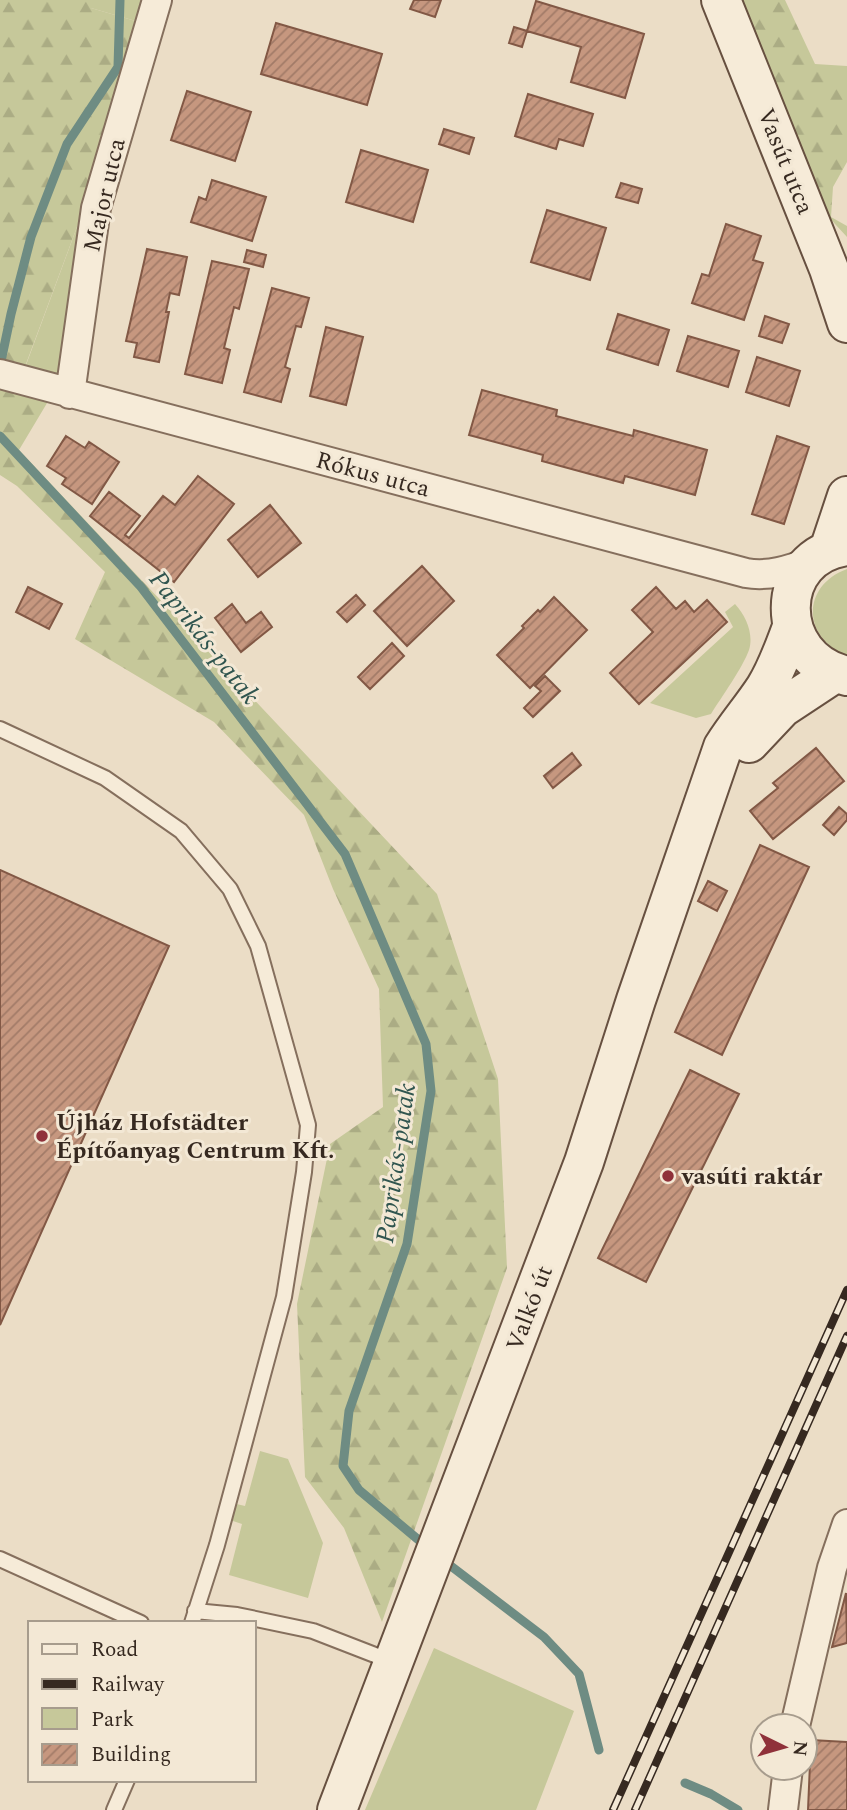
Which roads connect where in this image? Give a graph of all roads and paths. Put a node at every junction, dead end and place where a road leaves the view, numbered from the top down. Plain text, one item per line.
1 (157, 0) edge
2 (721, 0) edge
3 (847, 323) edge
4 (8, 376) edge
5 (70, 394) junction
6 (847, 496) edge
7 (829, 553) edge
8 (746, 573) junction
9 (791, 621) junction
10 (841, 675) edge
11 (0, 729) edge
12 (705, 800) junction
13 (847, 1524) edge
14 (0, 1559) edge
15 (193, 1617) edge
16 (137, 1621) edge
17 (394, 1662) junction
18 (798, 1712) edge
19 (126, 1782) edge
20 (786, 1782) edge
21 (114, 1810) edge
22 (337, 1810) edge
23 (783, 1810) edge

1 - 5 street, Major utca
2 - 3 street, Vasút utca
4 - 5 street, Rókus utca
5 - 8 street, Rókus utca
6 - 7 street
7 - 8 street, Rókus utca
7 - 9 street, Valkó út
8 - 9 street, Rókus utca
9 - 10 street
9 - 12 street, Valkó út
10 - 12 street
11 - 15 lane
12 - 17 street, Valkó út
13 - 18 street
14 - 16 lane
15 - 17 lane
17 - 22 street, Valkó út
19 - 21 lane
20 - 23 street

